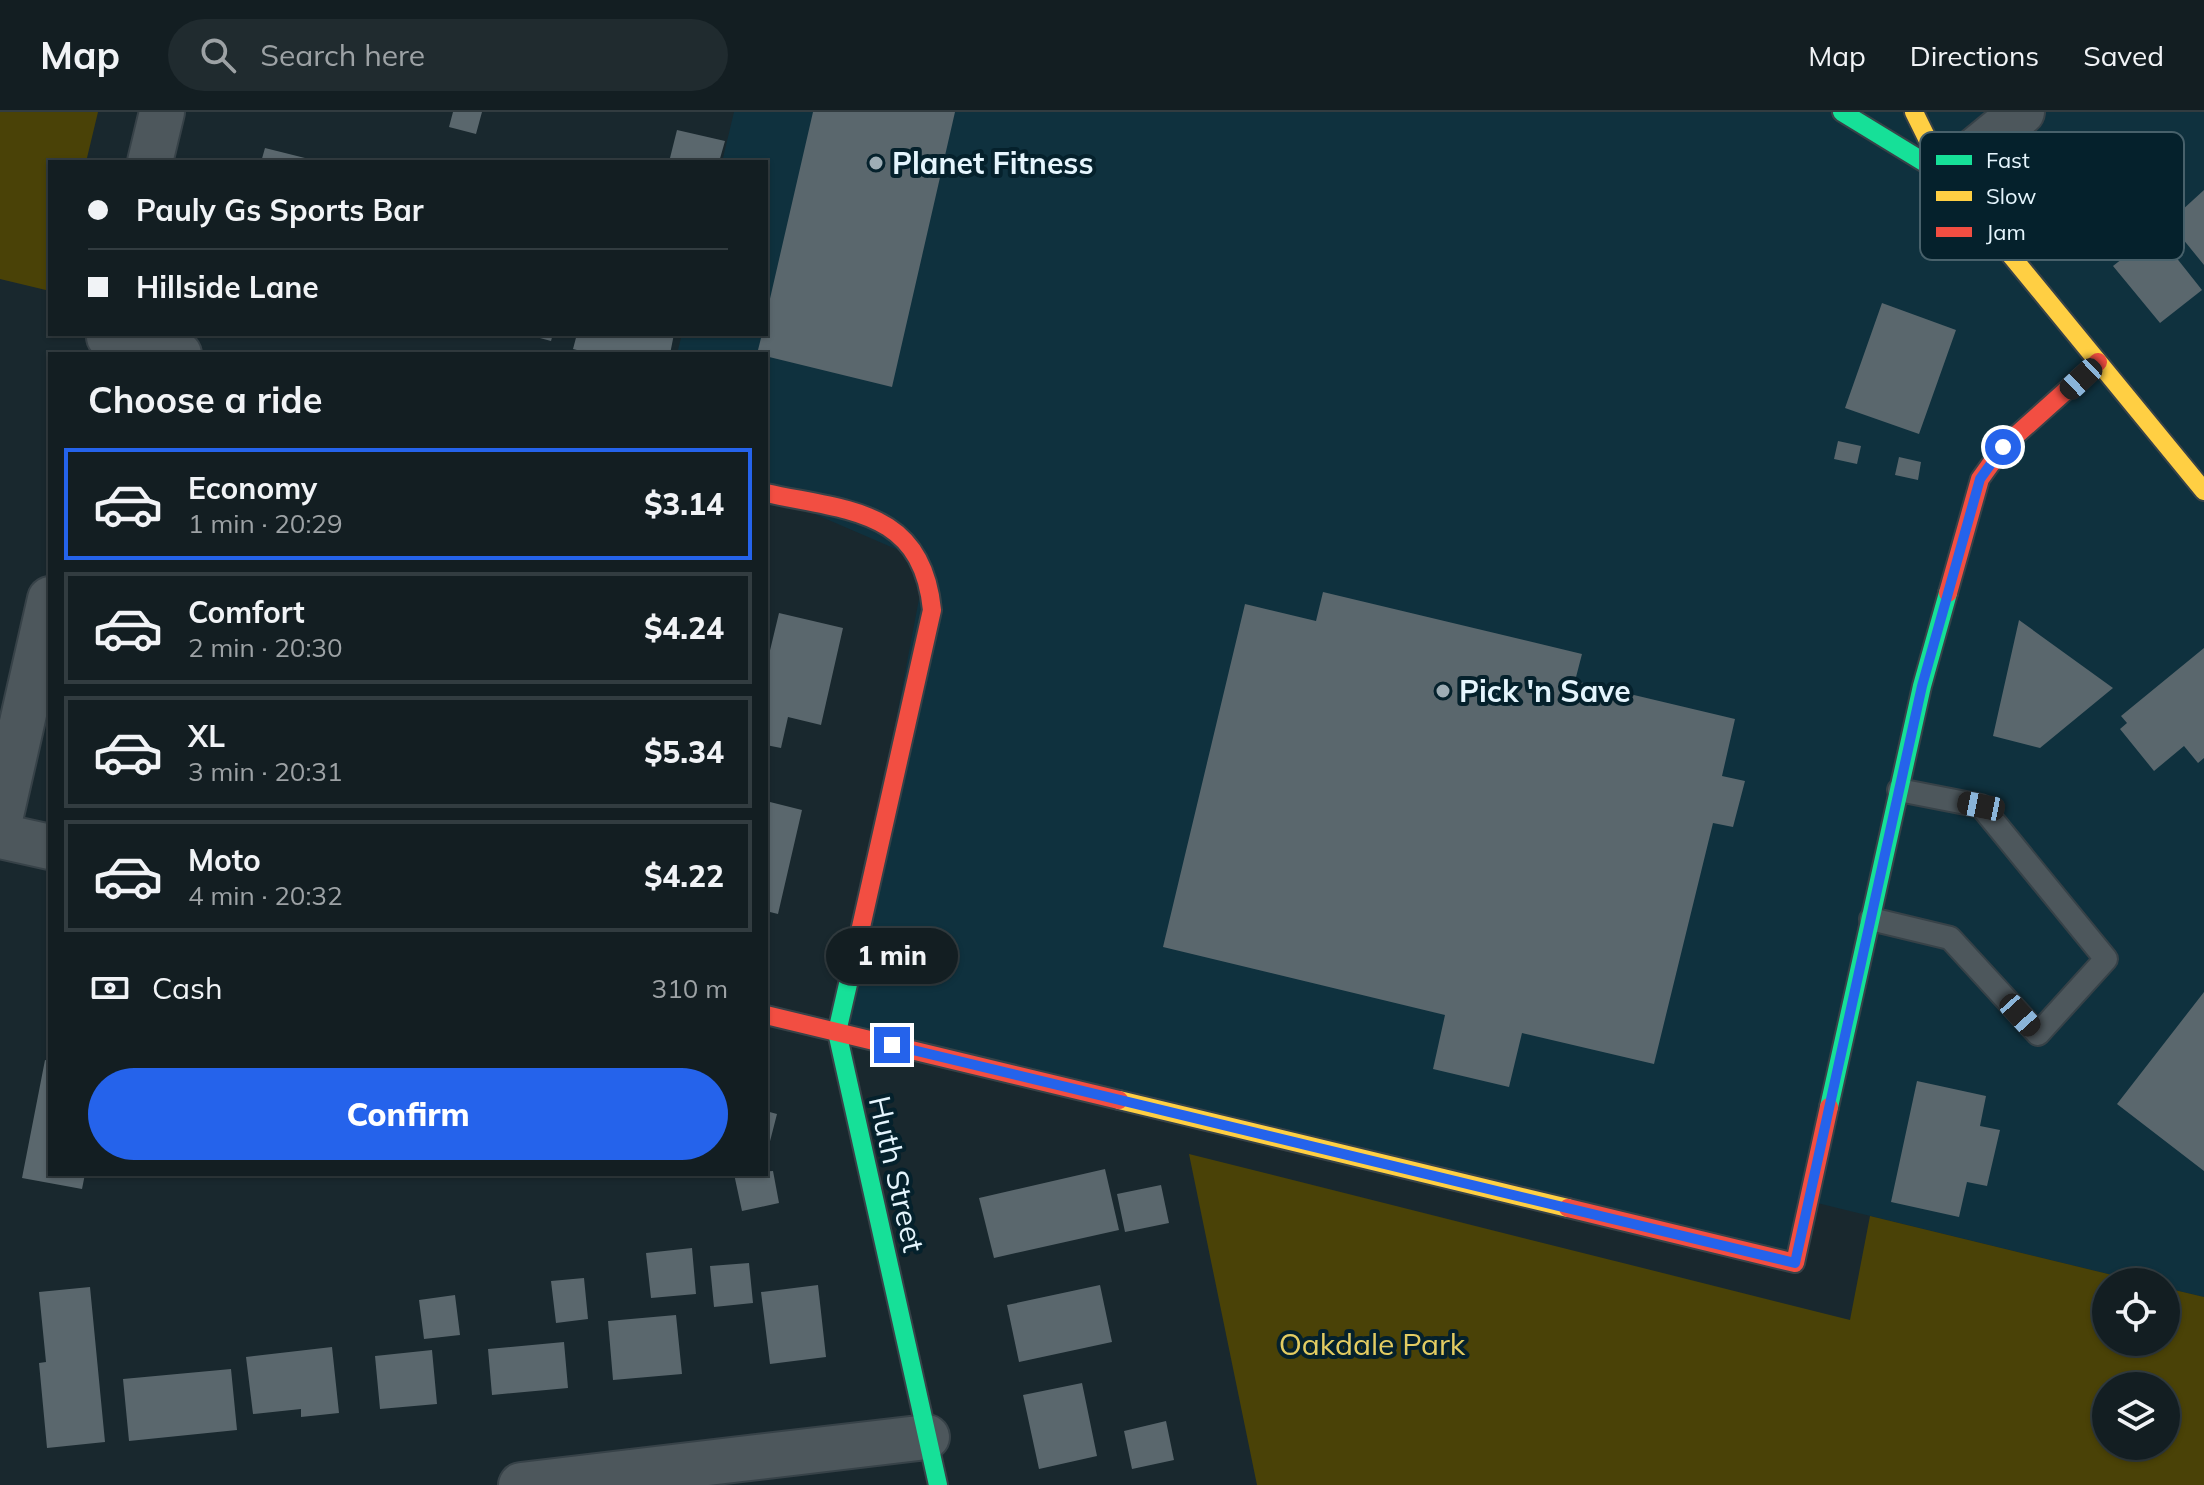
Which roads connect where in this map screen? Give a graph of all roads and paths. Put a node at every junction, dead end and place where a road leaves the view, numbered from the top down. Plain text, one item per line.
1 (162, 112) edge
2 (1842, 112) edge
3 (1914, 112) edge
4 (2022, 112) edge
5 (1924, 132) edge
6 (1998, 132) edge
7 (150, 160) edge
8 (1920, 160) edge
9 (2015, 260) edge
10 (108, 342) edge
11 (167, 352) edge
12 (2098, 362) junction
13 (2204, 491) edge
14 (768, 493) edge
15 (48, 608) edge
16 (1899, 790) junction
17 (0, 820) edge
18 (0, 836) edge
19 (48, 847) edge
20 (1871, 919) junction
21 (768, 1015) edge
22 (837, 1032) junction
23 (927, 1437) junction
24 (521, 1485) edge
25 (938, 1485) edge

1 - 7 street
2 - 8 street
3 - 5 street
4 - 6 street
9 - 12 street
10 - 11 street
12 - 13 street
12 - 16 street
14 - 22 street, Huth Street
15 - 17 street
16 - 20 street
16 - 20 lane
18 - 19 street
20 - 22 street
21 - 22 street
22 - 23 street, Huth Street
23 - 24 street
23 - 25 street, Huth Street

